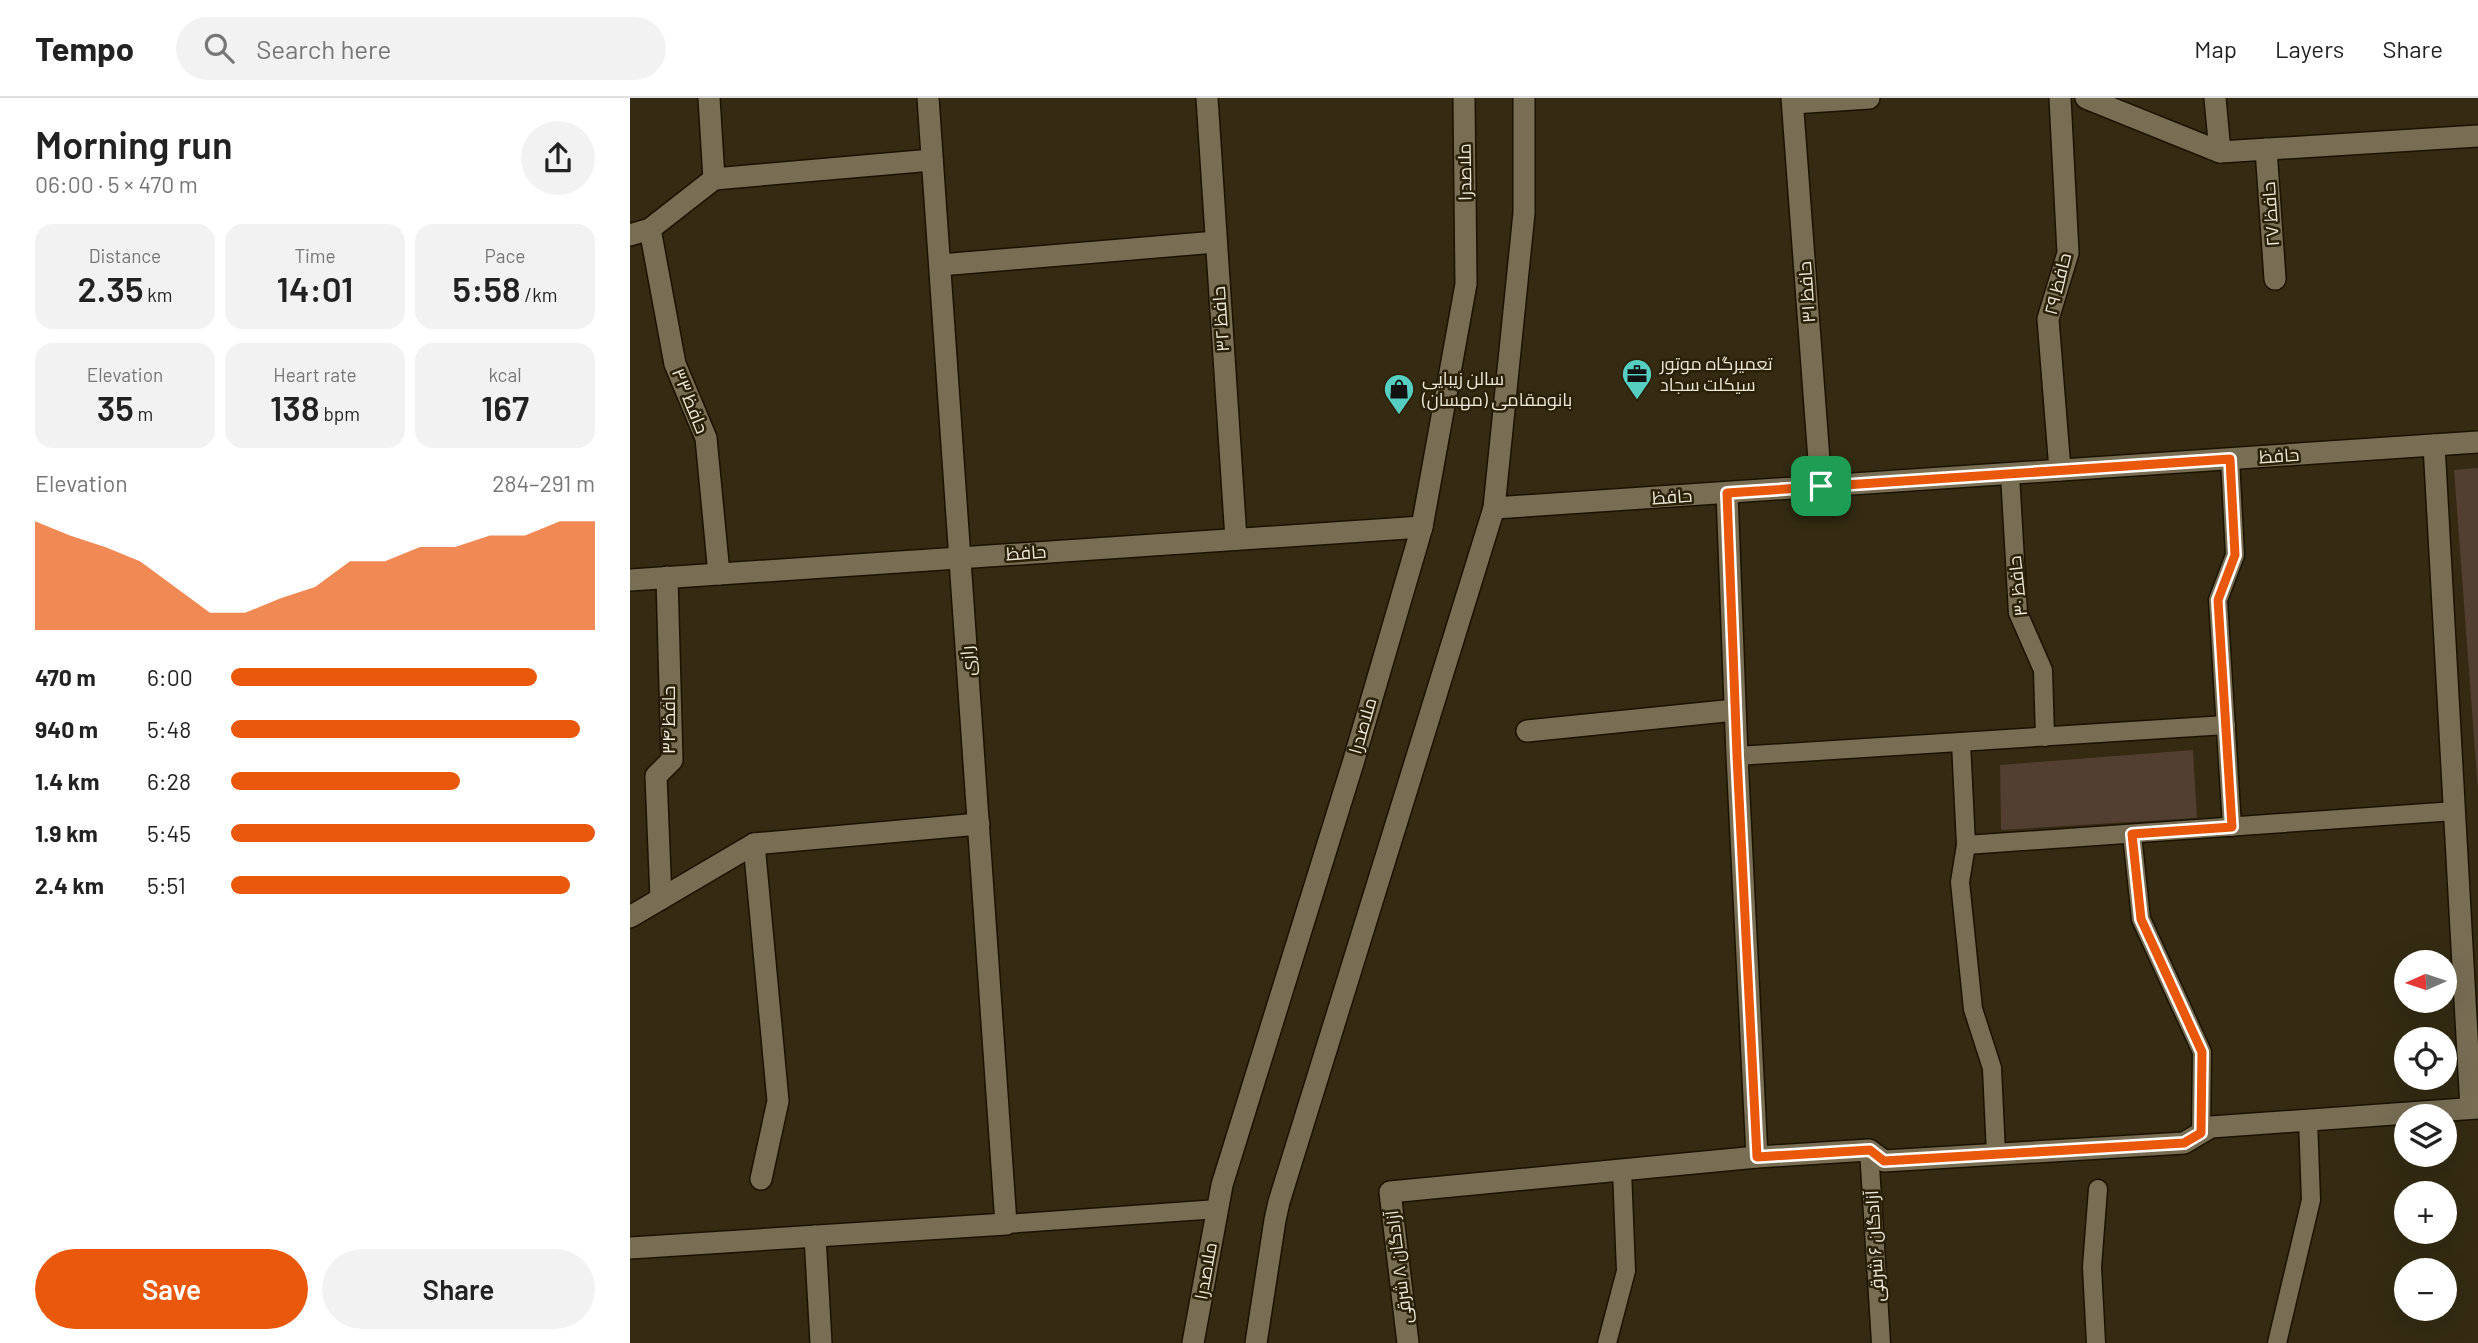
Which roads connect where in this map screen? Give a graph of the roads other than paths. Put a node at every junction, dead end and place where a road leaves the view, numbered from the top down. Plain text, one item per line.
1 (709, 98) edge
2 (928, 98) edge
3 (1206, 98) edge
4 (1464, 98) edge
5 (1524, 98) edge
6 (1869, 98) edge
7 (2060, 98) edge
8 (2086, 98) edge
9 (2215, 98) edge
10 (1792, 100) edge
11 (2478, 136) edge
12 (2266, 149) junction
13 (2220, 152) junction
14 (932, 160) junction
15 (715, 179) junction
16 (640, 232) edge
17 (1216, 242) junction
18 (940, 265) junction
19 (2275, 279) dead end
20 (2478, 442) edge
21 (2434, 445) junction
22 (2230, 459) junction
23 (2060, 470) junction
24 (2010, 474) junction
25 (1821, 486) junction
26 (1727, 493) junction
27 (1494, 508) junction
28 (1422, 527) junction
29 (1236, 539) junction
30 (961, 558) junction
31 (719, 574) junction
32 (667, 577) junction
33 (630, 580) edge
34 (1735, 710) junction
35 (2226, 725) junction
36 (1527, 731) dead end
37 (2045, 737) junction
38 (1961, 742) junction
39 (1737, 756) junction
40 (2455, 811) junction
41 (979, 824) junction
42 (2232, 827) junction
43 (2132, 834) junction
44 (754, 845) junction
45 (1966, 845) junction
46 (661, 899) junction
47 (630, 918) edge
48 (2475, 1108) edge
49 (2308, 1120) junction
50 (2201, 1133) junction
51 (1870, 1150) junction
52 (1996, 1154) junction
53 (1757, 1157) junction
54 (1622, 1170) junction
55 (761, 1179) dead end
56 (2098, 1189) dead end
57 (1218, 1209) junction
58 (1006, 1224) junction
59 (816, 1236) junction
60 (630, 1248) edge
61 (821, 1343) edge
62 (1193, 1343) edge
63 (1256, 1343) edge
64 (1408, 1343) edge
65 (1607, 1343) edge
66 (1881, 1343) edge
67 (2096, 1343) edge
68 (2277, 1343) edge

1 - 15 street
2 - 14 street, رازی
3 - 17 street, حافظ ۳۲
4 - 28 street, ملاصدرا
5 - 27 street
6 - 10 street
7 - 23 street, حافظ ۲۹
8 - 13 street
9 - 13 street
10 - 25 street, حافظ ۳۱
11 - 12 street
12 - 13 street
12 - 19 street, حافظ ۲۷
14 - 15 street
14 - 18 street, رازی
15 - 16 street
16 - 31 street, حافظ ۳۳
17 - 18 street
17 - 29 street, حافظ ۳۲
18 - 30 street, رازی
20 - 21 street, حافظ
21 - 22 street, حافظ
21 - 40 street
22 - 23 street, حافظ
22 - 35 lane
23 - 24 street, حافظ
24 - 25 street, حافظ
24 - 37 lane, حافظ ۳۰
25 - 26 street, حافظ
26 - 27 street, حافظ
26 - 34 street
27 - 63 street
28 - 29 street, حافظ
28 - 57 street, ملاصدرا
29 - 30 street, حافظ
30 - 31 street, حافظ
30 - 41 street, رازی
31 - 32 street, حافظ
32 - 33 street, حافظ
32 - 46 street, حافظ ۳۴
34 - 36 street
34 - 39 street
35 - 37 lane
35 - 42 lane
37 - 38 lane
38 - 39 lane
38 - 45 lane
39 - 53 street
40 - 42 lane
40 - 48 street
41 - 44 street
41 - 58 street, رازی
42 - 43 lane
43 - 45 lane
43 - 50 lane
44 - 46 street
44 - 55 street
45 - 52 lane
46 - 47 street
48 - 49 street
49 - 50 street
49 - 68 lane
50 - 52 street
51 - 52 street
51 - 53 street
51 - 66 lane, آزادگان ۶ شرقی
53 - 54 street
54 - 64 street, آزادگان ۸ شرقی
54 - 65 lane
56 - 67 lane
57 - 58 lane
57 - 62 street, ملاصدرا
58 - 59 street
59 - 60 street
59 - 61 street

